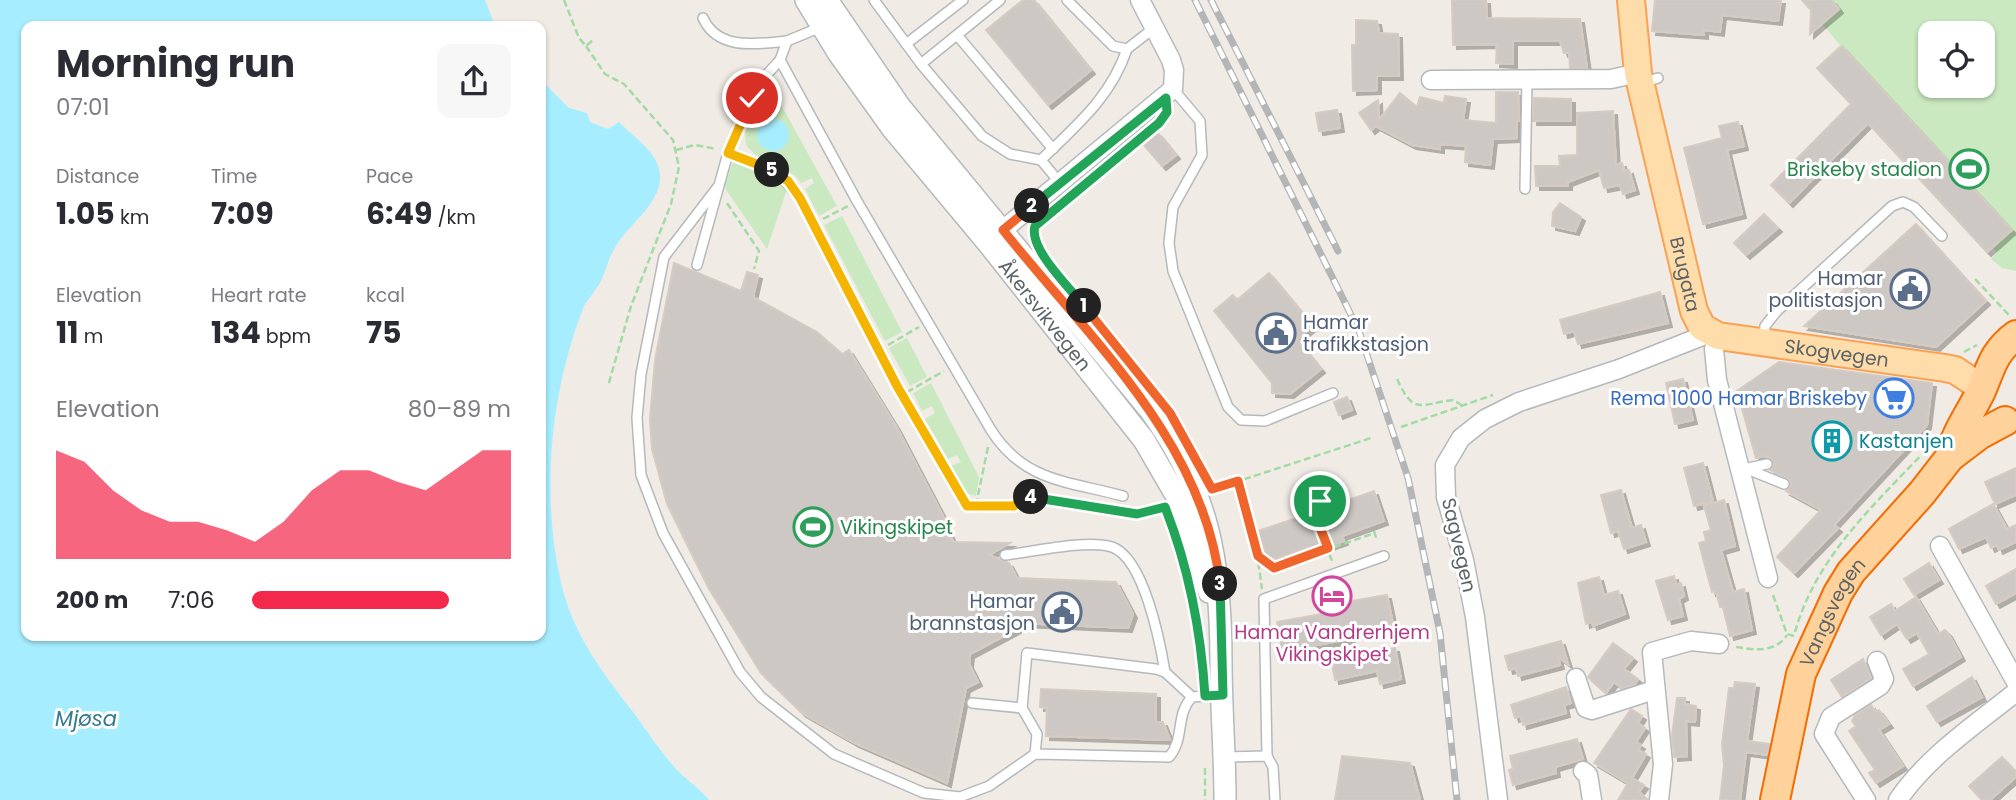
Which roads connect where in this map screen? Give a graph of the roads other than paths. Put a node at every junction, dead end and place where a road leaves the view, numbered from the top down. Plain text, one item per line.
1 (806, 0) edge
2 (874, 0) edge
3 (963, 0) edge
4 (1000, 0) edge
5 (1067, 0) edge
6 (1140, 0) edge
7 (1631, 0) edge
8 (829, 15) edge
9 (703, 18) dead end
10 (1154, 29) junction
11 (957, 35) junction
12 (787, 41) junction
13 (906, 44) junction
14 (1127, 48) junction
15 (780, 60) junction
16 (921, 64) junction
17 (1527, 79) junction
18 (1645, 79) junction
19 (1431, 80) dead end
20 (1173, 89) junction
21 (1053, 149) junction
22 (728, 153) junction
23 (1041, 160) junction
24 (1060, 183) junction
25 (717, 188) junction
26 (1525, 188) dead end
27 (995, 236) junction
28 (1942, 236) dead end
29 (697, 265) dead end
30 (1714, 334) junction
31 (2009, 336) edge
32 (1764, 341) junction
33 (1955, 370) junction
34 (1982, 388) junction
35 (900, 390) road end
36 (1333, 393) dead end
37 (2010, 423) edge
38 (1939, 453) junction
39 (1767, 464) dead end
40 (1744, 469) junction
41 (1784, 484) dead end
42 (1123, 496) dead end
43 (1940, 546) dead end
44 (1004, 555) dead end
45 (1384, 556) dead end
46 (1768, 578) road end
47 (1719, 644) road end
48 (1877, 662) dead end
49 (1165, 672) junction
50 (1576, 678) dead end
51 (2016, 682) edge
52 (1654, 691) junction
53 (2016, 692) edge
54 (1223, 695) junction
55 (1192, 697) junction
56 (972, 703) dead end
57 (1022, 708) junction
58 (1035, 754) junction
59 (1267, 756) junction
60 (1215, 760) junction
61 (1583, 771) dead end
62 (1225, 800) edge
63 (1275, 800) edge
64 (1497, 800) edge
65 (1592, 800) edge
66 (1659, 800) edge
67 (1775, 800) edge
68 (1866, 800) edge
69 (1898, 800) edge

1 - 8 street, Åkersvikvegen
2 - 13 lane
3 - 13 lane
4 - 11 lane
5 - 14 lane
6 - 10 street
7 - 18 main road, Brugata
8 - 12 lane
8 - 27 street, Åkersvikvegen
9 - 12 lane
10 - 14 lane
10 - 20 street
11 - 16 lane
11 - 21 lane
12 - 15 lane
13 - 16 lane
14 - 21 lane
15 - 22 lane
15 - 42 lane
16 - 23 lane
17 - 18 street
17 - 19 street
17 - 26 lane
18 - 30 main road, Brugata
20 - 24 street
20 - 36 lane
21 - 23 lane
22 - 25 lane
22 - 35 lane
23 - 24 lane
24 - 27 street
25 - 29 lane
25 - 58 lane
27 - 54 street, Åkersvikvegen
28 - 32 lane
30 - 32 main road, Skogvegen
30 - 40 street
30 - 64 street, Sagvegen
31 - 33 main road
31 - 34 highway, Vangsvegen
32 - 33 main road, Skogvegen
33 - 34 main road, Skogvegen
34 - 37 highway
34 - 38 highway, Vangsvegen
37 - 38 highway, Vangsvegen
38 - 67 highway, Vangsvegen
39 - 40 lane
40 - 41 lane
40 - 46 street
43 - 51 street
44 - 49 lane
45 - 59 lane
47 - 52 street
48 - 68 street
49 - 55 lane
49 - 57 lane
50 - 52 street
52 - 66 street
53 - 69 street
54 - 55 lane
54 - 60 street, Åkersvikvegen
55 - 58 lane
56 - 57 lane
57 - 58 lane
59 - 60 lane
59 - 63 lane
60 - 62 street, Åkersvikvegen
61 - 65 street

